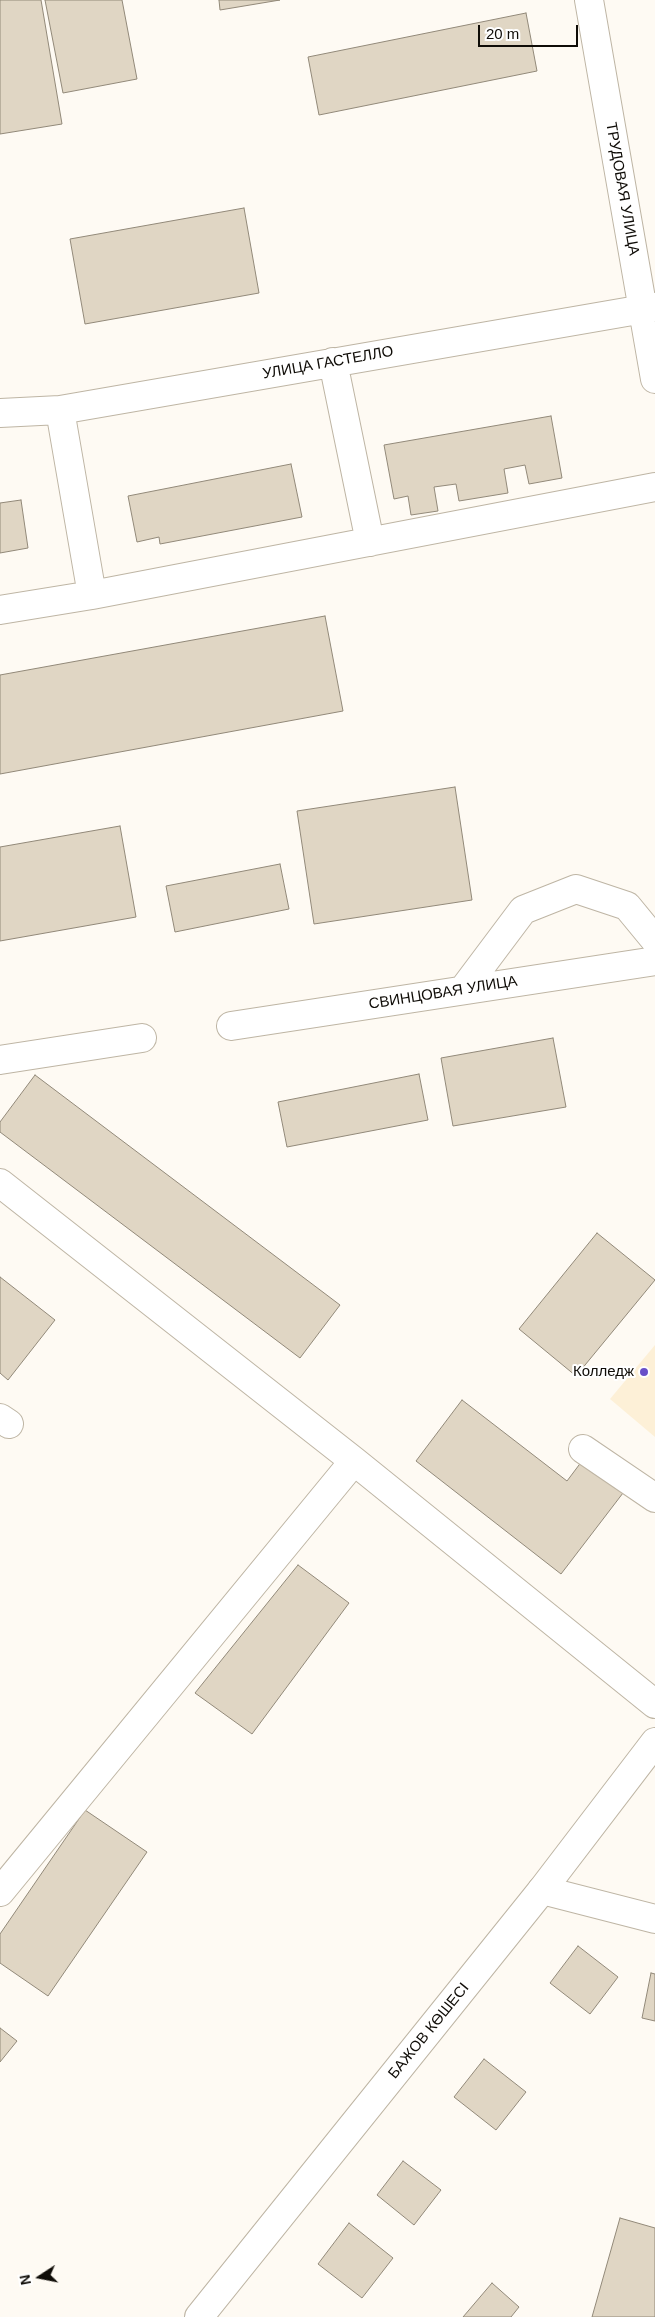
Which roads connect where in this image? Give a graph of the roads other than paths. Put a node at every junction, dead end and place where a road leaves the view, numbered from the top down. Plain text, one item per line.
1 (589, 0) edge
2 (649, 307) edge
3 (333, 362) junction
4 (655, 379) edge
5 (60, 410) junction
6 (0, 413) edge
7 (655, 487) edge
8 (370, 542) junction
9 (92, 595) junction
10 (0, 610) edge
11 (655, 940) edge
12 (655, 961) edge
13 (463, 990) junction
14 (231, 1026) dead end
15 (142, 1038) dead end
16 (0, 1060) edge
17 (0, 1183) edge
18 (583, 1449) dead end
19 (354, 1461) junction
20 (654, 1494) edge
21 (655, 1704) edge
22 (655, 1742) edge
23 (542, 1890) junction
24 (0, 1892) edge
25 (655, 1919) edge
26 (199, 2317) edge

1 - 2 street, ТРУДОВАЯ УЛИЦА
2 - 3 street, УЛИЦА ГАСТЕЛЛО
2 - 4 street, ТРУДОВАЯ УЛИЦА
3 - 5 street, УЛИЦА ГАСТЕЛЛО
3 - 8 street
5 - 6 street, УЛИЦА ГАСТЕЛЛО
5 - 9 street
7 - 8 street
8 - 9 street
9 - 10 street
11 - 13 street
12 - 13 street, СВИНЦОВАЯ УЛИЦА
13 - 14 street, СВИНЦОВАЯ УЛИЦА
15 - 16 street
17 - 19 street
18 - 20 street
19 - 21 street
19 - 24 street
22 - 23 street, БАЖОВ КӨШЕСІ
23 - 25 street
23 - 26 street, БАЖОВ КӨШЕСІ

